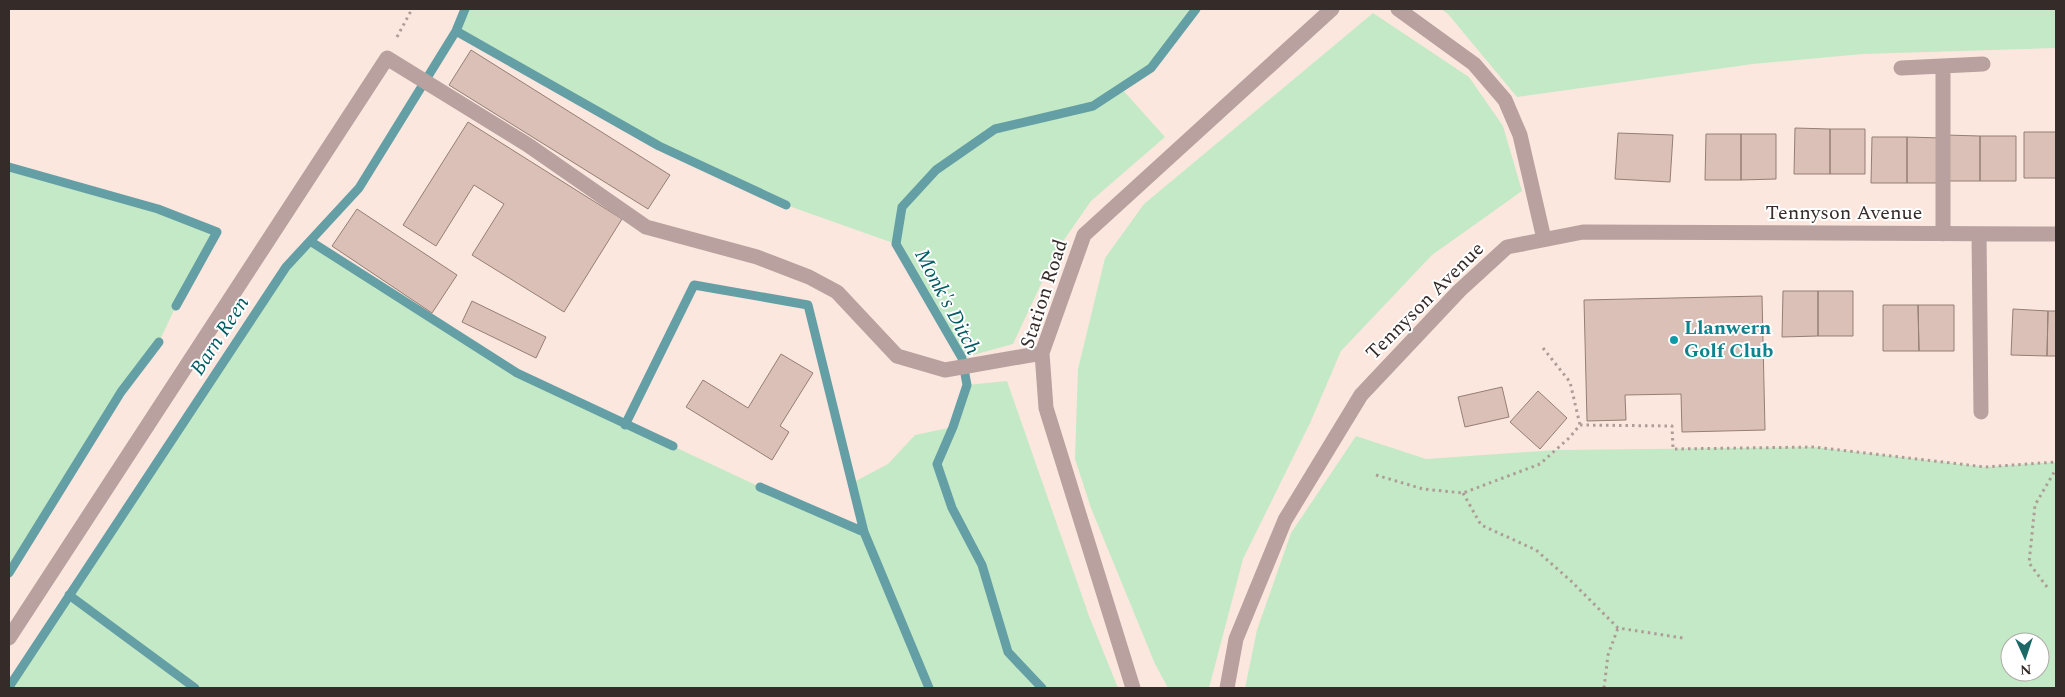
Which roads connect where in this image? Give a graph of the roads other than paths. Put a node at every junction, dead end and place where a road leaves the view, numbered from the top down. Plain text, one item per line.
1 (1332, 9) edge
2 (1398, 9) edge
3 (1982, 64) dead end
4 (1944, 66) junction
5 (1901, 68) dead end
6 (1943, 234) junction
7 (1979, 234) junction
8 (2056, 234) edge
9 (1544, 239) junction
10 (1042, 353) junction
11 (1981, 412) dead end
12 (9, 638) edge
13 (1132, 688) edge
14 (1226, 688) edge

1 - 10 street, Station Road
2 - 9 street
3 - 4 street
4 - 5 street
4 - 6 street
6 - 7 street, Tennyson Avenue
6 - 9 street, Tennyson Avenue
7 - 8 street, Tennyson Avenue
7 - 11 street
9 - 14 street, Tennyson Avenue
10 - 12 street
10 - 13 street, Station Road

